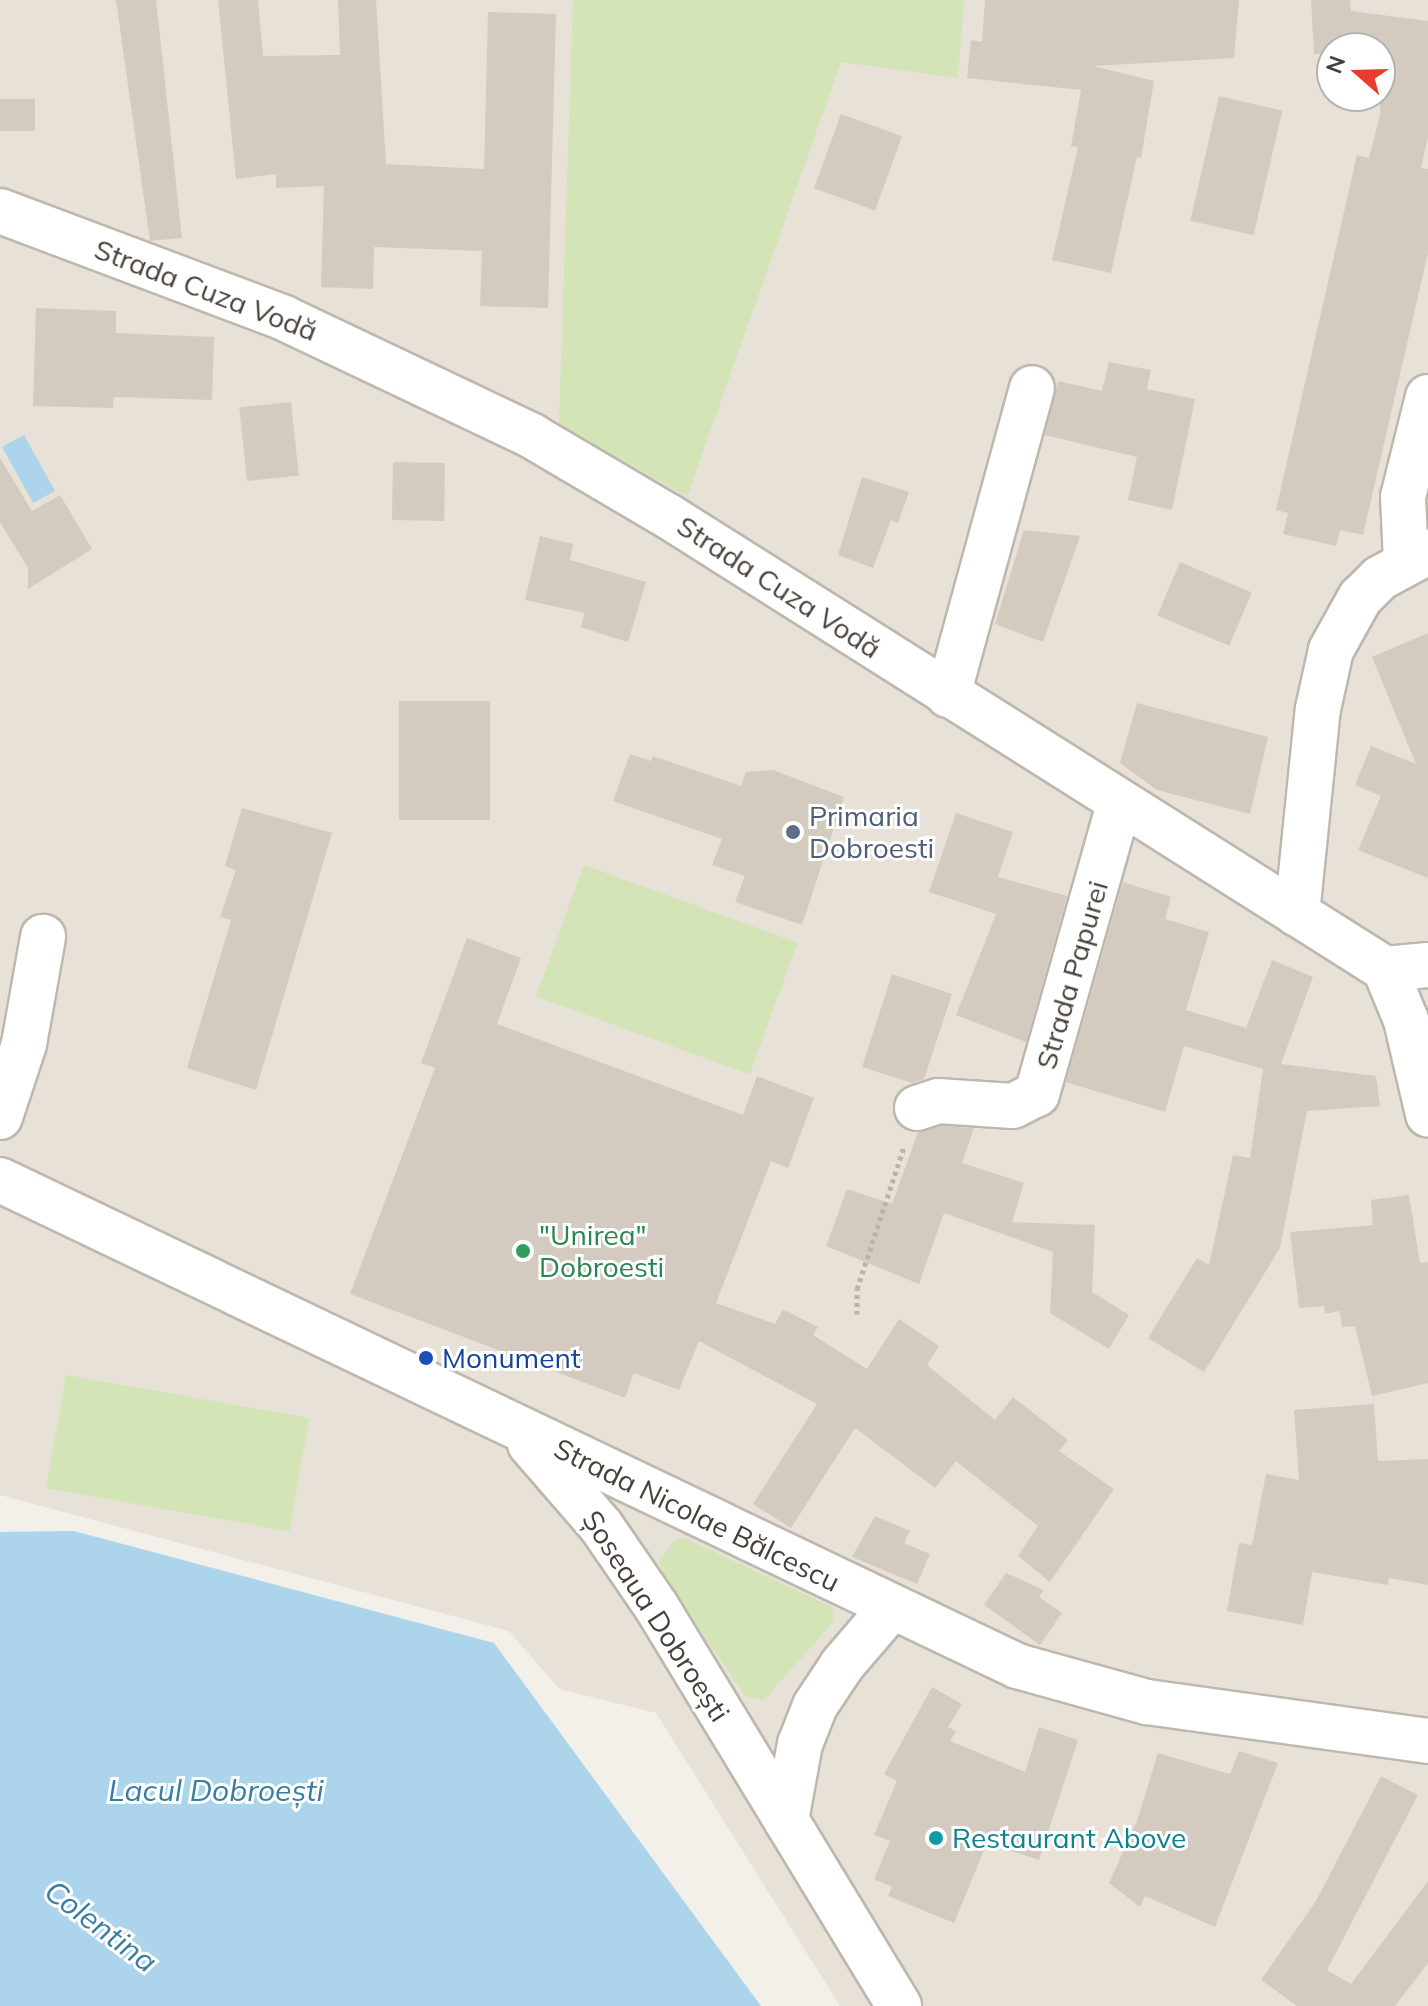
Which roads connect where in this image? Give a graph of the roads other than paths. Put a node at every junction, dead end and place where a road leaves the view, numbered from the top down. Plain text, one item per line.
1 (0, 211) edge
2 (1032, 388) dead end
3 (1428, 397) edge
4 (1417, 557) edge
5 (948, 695) junction
6 (1119, 805) junction
7 (1297, 914) junction
8 (43, 937) dead end
9 (1428, 965) edge
10 (1385, 969) junction
11 (917, 1108) road end
12 (1428, 1114) edge
13 (0, 1117) edge
14 (0, 1180) edge
15 (510, 1423) junction
16 (890, 1609) junction
17 (1428, 1741) edge
18 (786, 1820) junction
19 (899, 2006) edge

1 - 5 street, Strada Cuza Vodă
2 - 5 street
3 - 4 street
4 - 7 street
5 - 6 street, Strada Cuza Vodă
6 - 7 street, Strada Cuza Vodă
6 - 11 street, Strada Papurei
7 - 10 street, Strada Cuza Vodă
8 - 13 street
9 - 10 street
10 - 12 street
14 - 15 street, Strada Nicolae Bălcescu
15 - 16 street, Strada Nicolae Bălcescu
15 - 18 street, Șoseaua Dobroești
16 - 17 street, Strada Nicolae Bălcescu
16 - 18 street
18 - 19 street, Șoseaua Dobroești

